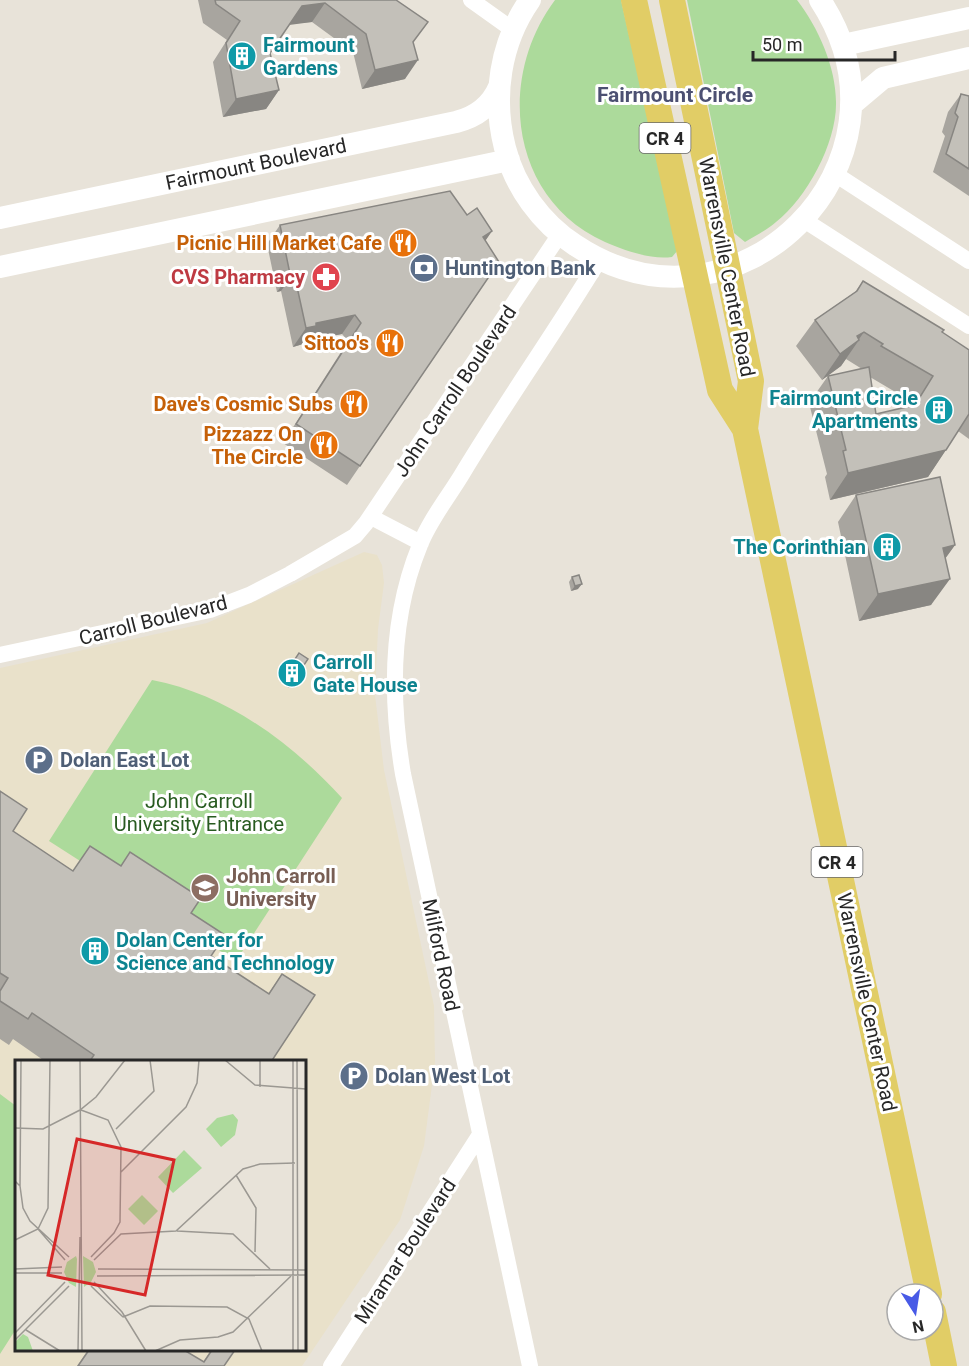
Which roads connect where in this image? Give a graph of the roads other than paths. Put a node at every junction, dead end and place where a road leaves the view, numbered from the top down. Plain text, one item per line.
1 (471, 0) edge
2 (530, 0) edge
3 (634, 0) edge
4 (672, 0) edge
5 (820, 0) edge
6 (969, 18) edge
7 (513, 30) junction
8 (843, 45) junction
9 (969, 58) edge
10 (499, 87) junction
11 (851, 105) junction
12 (509, 160) junction
13 (835, 174) junction
14 (0, 218) edge
15 (804, 220) junction
16 (560, 234) junction
17 (600, 260) junction
18 (969, 261) edge
19 (0, 267) edge
20 (729, 268) junction
21 (696, 276) junction
22 (969, 326) edge
23 (745, 429) junction
24 (370, 517) junction
25 (420, 543) junction
26 (0, 655) edge
27 (479, 1136) junction
28 (926, 1282) edge
29 (939, 1342) edge
30 (331, 1366) edge
31 (530, 1366) edge
32 (944, 1366) edge

1 - 7 street
2 - 7 main road
3 - 21 main road, Warrensville Center Road / CR 4
4 - 20 main road, Warrensville Center Road / CR 4
5 - 8 main road
6 - 8 main road
7 - 10 main road
8 - 11 main road
9 - 11 main road
10 - 12 main road
10 - 14 main road, Fairmount Boulevard
11 - 13 main road
12 - 16 main road
12 - 19 main road
13 - 15 main road
13 - 18 street
15 - 20 main road
15 - 22 street
16 - 17 main road
16 - 24 street, John Carroll Boulevard
17 - 21 main road
17 - 25 street
20 - 21 main road
20 - 23 main road, Warrensville Center Road / CR 4
21 - 23 main road, Warrensville Center Road / CR 4
23 - 28 main road, Warrensville Center Road / CR 4
24 - 25 street
24 - 26 street, Carroll Boulevard
25 - 27 street, Milford Road
27 - 30 street, Miramar Boulevard
27 - 31 street, Milford Road
29 - 32 main road

